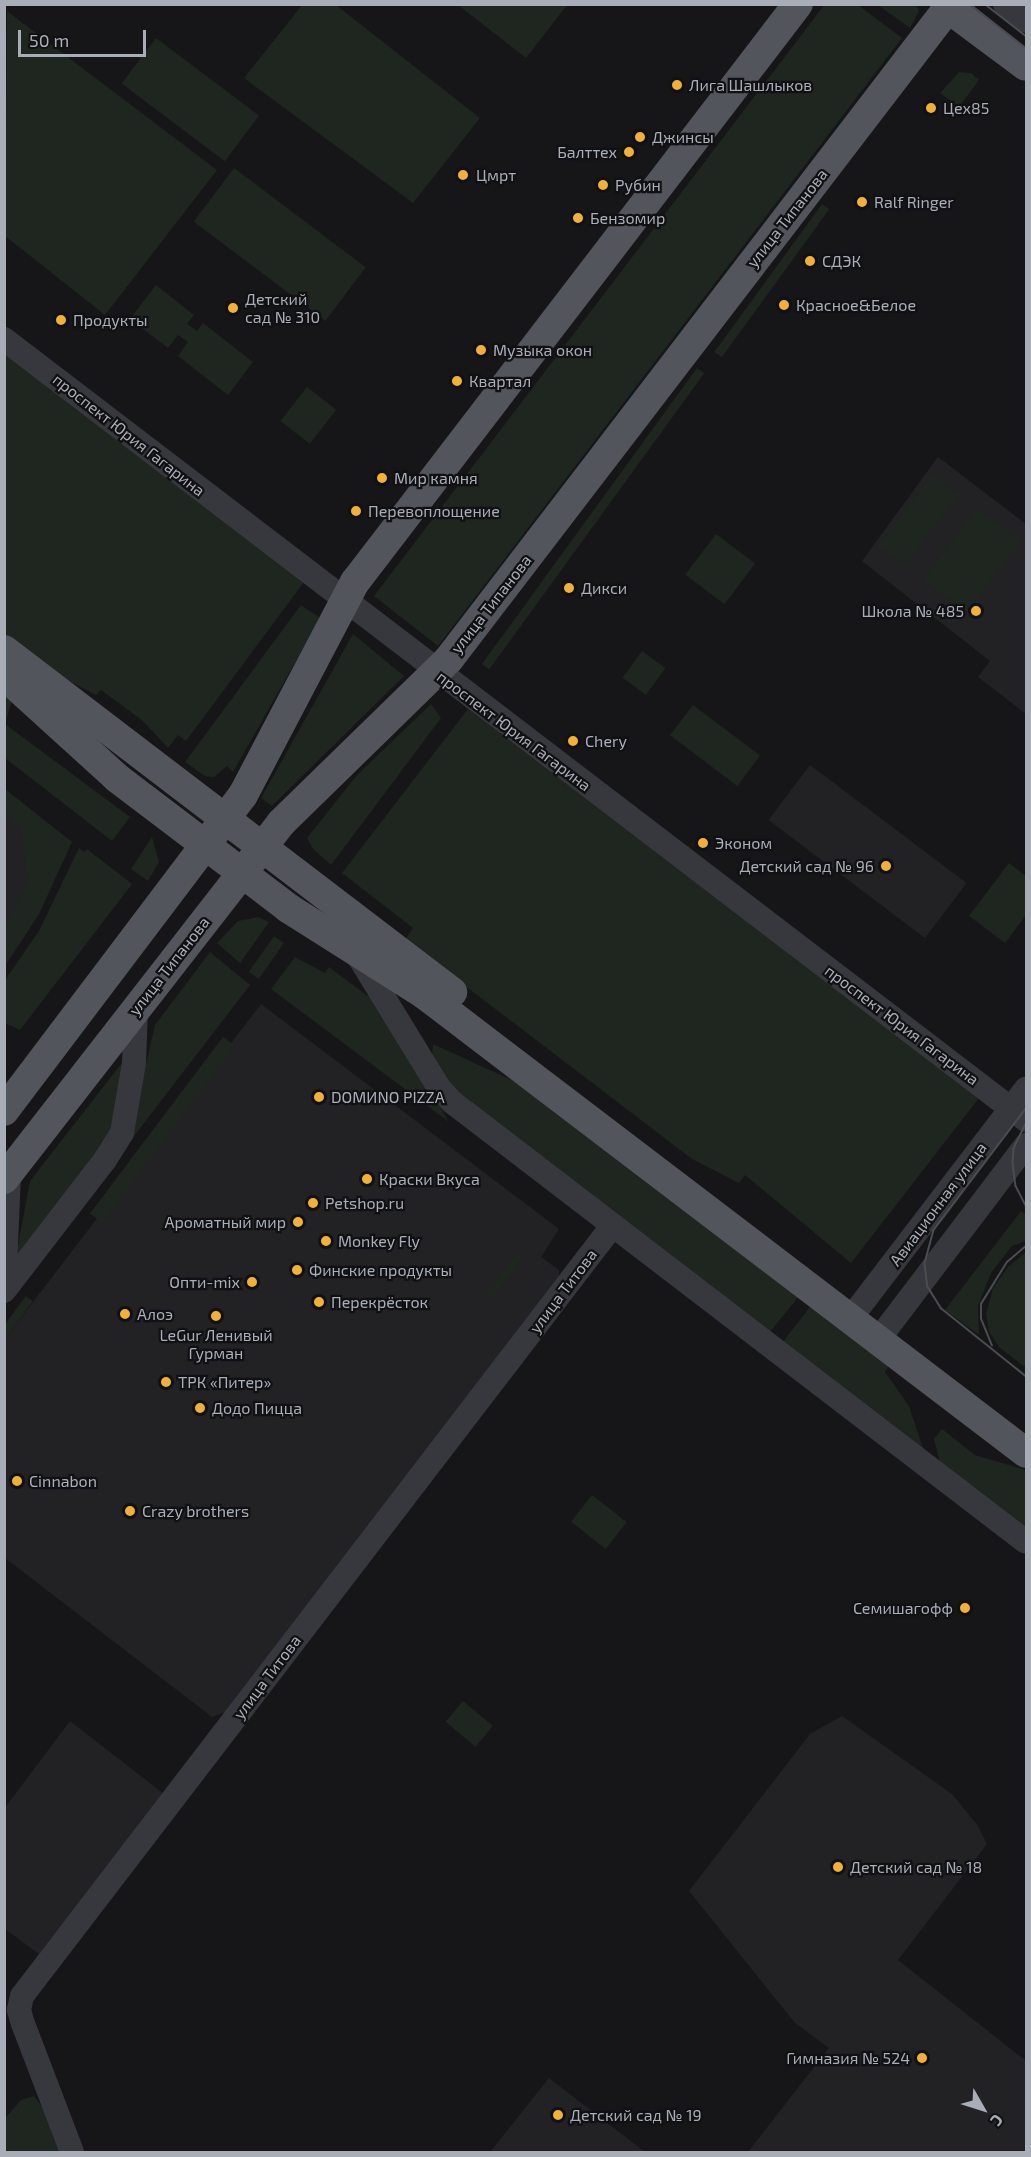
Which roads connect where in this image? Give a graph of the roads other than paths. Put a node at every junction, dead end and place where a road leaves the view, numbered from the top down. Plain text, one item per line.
1 (798, 4) edge
2 (1005, 4) edge
3 (947, 6) edge
4 (1026, 21) edge
5 (1026, 66) edge
6 (4, 339) edge
7 (346, 603) junction
8 (4, 650) edge
9 (436, 672) junction
10 (4, 675) edge
11 (226, 819) junction
12 (207, 846) junction
13 (262, 846) junction
14 (241, 872) junction
15 (355, 952) junction
16 (136, 1008) junction
17 (1026, 1089) edge
18 (4, 1111) edge
19 (1019, 1114) edge
20 (1026, 1145) edge
21 (7, 1176) edge
22 (613, 1225) junction
23 (4, 1290) edge
24 (856, 1312) junction
25 (883, 1332) junction
26 (1026, 1431) edge
27 (1026, 1453) edge
28 (1026, 1542) edge
29 (72, 2152) edge

1 - 7 main road
2 - 4 street
3 - 5 main road
3 - 9 main road, улица Типанова
6 - 7 street, проспект Юрия Гагарина
7 - 9 street, проспект Юрия Гагарина
7 - 11 main road
8 - 11 main road
9 - 13 main road, улица Типанова
9 - 19 street, проспект Юрия Гагарина
10 - 12 main road
11 - 12 main road
11 - 13 main road
12 - 14 main road
12 - 18 main road
13 - 14 main road, улица Типанова
13 - 24 main road
14 - 15 main road
14 - 16 main road, улица Типанова
15 - 22 street
15 - 24 main road
16 - 21 main road, улица Типанова
16 - 23 street
17 - 19 street, Авиационная улица
19 - 24 street, Авиационная улица
20 - 25 street, Авиационная улица
21 - 23 street
22 - 28 street
22 - 29 street, улица Титова
24 - 25 main road
25 - 26 main road
25 - 27 main road

